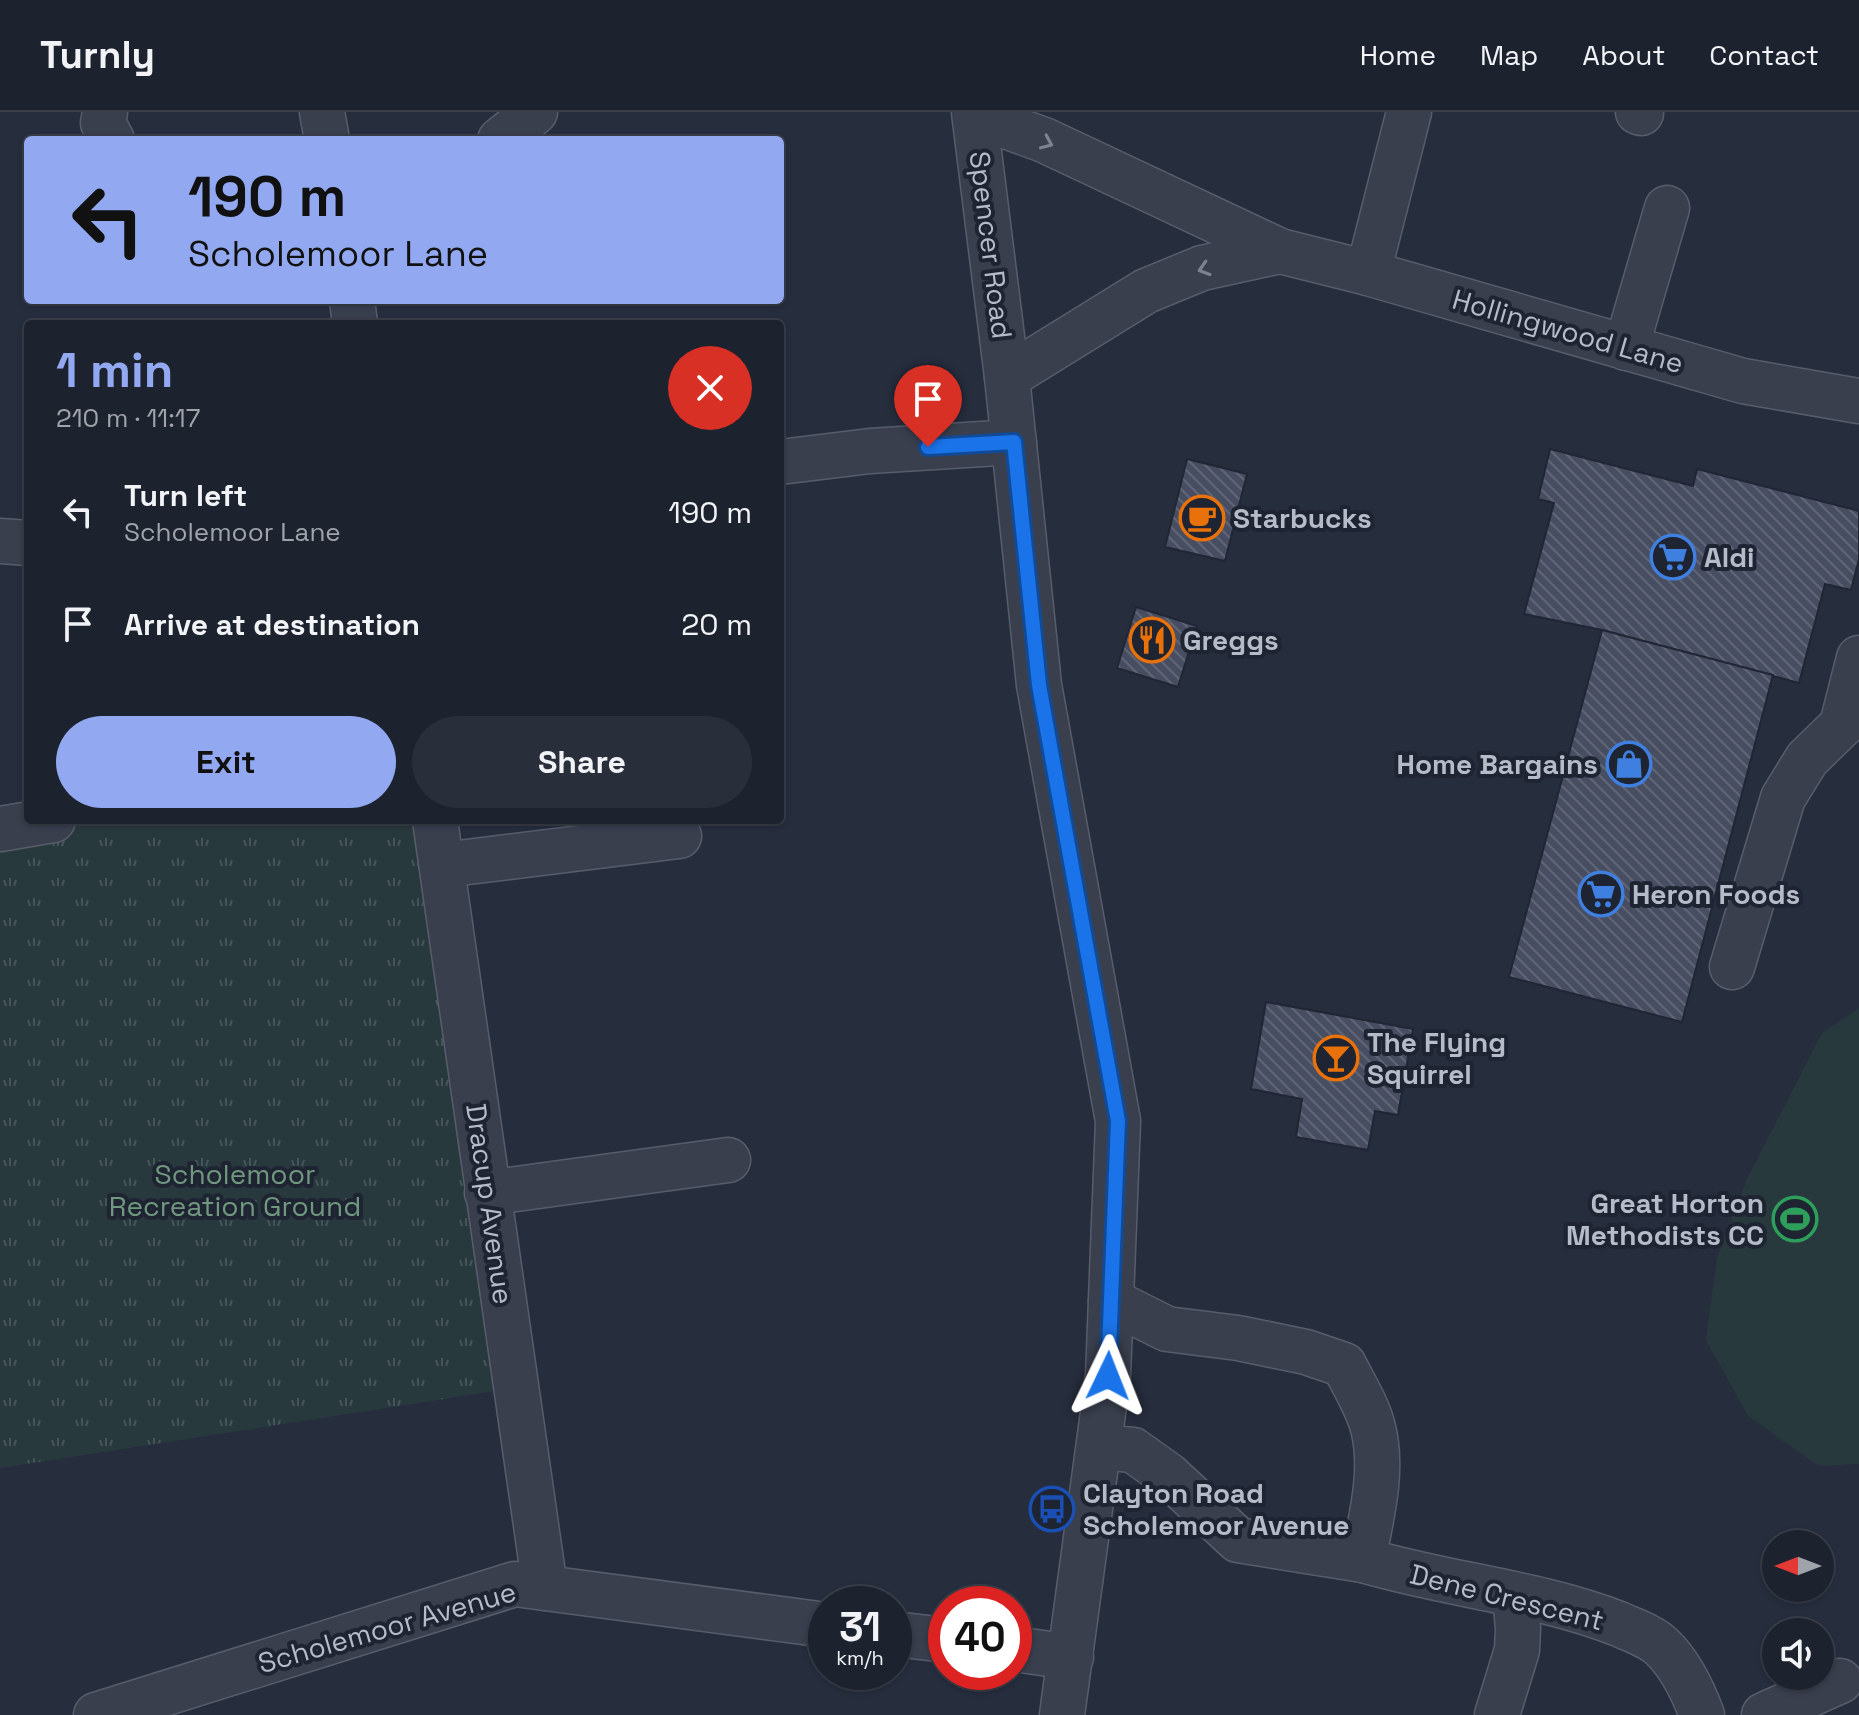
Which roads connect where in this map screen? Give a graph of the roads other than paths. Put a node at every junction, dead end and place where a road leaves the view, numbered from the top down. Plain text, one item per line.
1 (105, 112) edge
2 (322, 112) edge
3 (535, 112) edge
4 (1409, 112) edge
5 (974, 113) edge
6 (110, 136) edge
7 (326, 136) edge
8 (505, 136) edge
9 (1667, 208) dead end
10 (1280, 251) junction
11 (1368, 273) junction
12 (1626, 348) junction
13 (1007, 377) junction
14 (1859, 401) edge
15 (1014, 442) junction
16 (784, 462) edge
17 (0, 541) edge
18 (24, 543) edge
19 (1859, 658) edge
20 (29, 824) edge
21 (436, 824) edge
22 (0, 829) edge
23 (679, 836) dead end
24 (443, 865) junction
25 (1732, 967) dead end
26 (728, 1160) dead end
27 (487, 1193) junction
28 (1111, 1301) junction
29 (1099, 1447) junction
30 (1363, 1560) junction
31 (545, 1588) junction
32 (1515, 1596) junction
33 (808, 1623) edge
34 (1032, 1660) edge
35 (1840, 1681) dead end
36 (1067, 1682) edge
37 (1695, 1710) edge
38 (96, 1715) edge
39 (1086, 1715) edge
40 (1497, 1715) edge
41 (1764, 1715) edge

1 - 6 street
2 - 7 street
3 - 8 street
4 - 11 street
5 -> 10 street, Hollingwood Lane
5 - 13 street, Spencer Road
9 - 12 street
10 - 11 street, Hollingwood Lane
10 -> 13 street, Hollingwood Lane
11 - 12 street, Hollingwood Lane
12 - 14 street, Hollingwood Lane
13 - 15 street, Spencer Road
15 - 16 street
15 - 28 street, Spencer Road
17 - 18 street
19 - 25 street
20 - 22 street
21 - 24 street, Dracup Avenue
23 - 24 street
24 - 27 street, Dracup Avenue
26 - 27 street
27 - 31 street, Dracup Avenue
28 - 29 street, Spencer Road
28 - 30 street
29 - 30 street, Dene Crescent
29 - 36 street, Spencer Road
30 - 32 street, Dene Crescent
31 - 33 street, Scholemoor Avenue
31 - 38 street, Scholemoor Avenue
32 - 37 street, Dene Crescent
32 - 40 street
34 - 36 street
35 - 41 street
36 - 39 street

